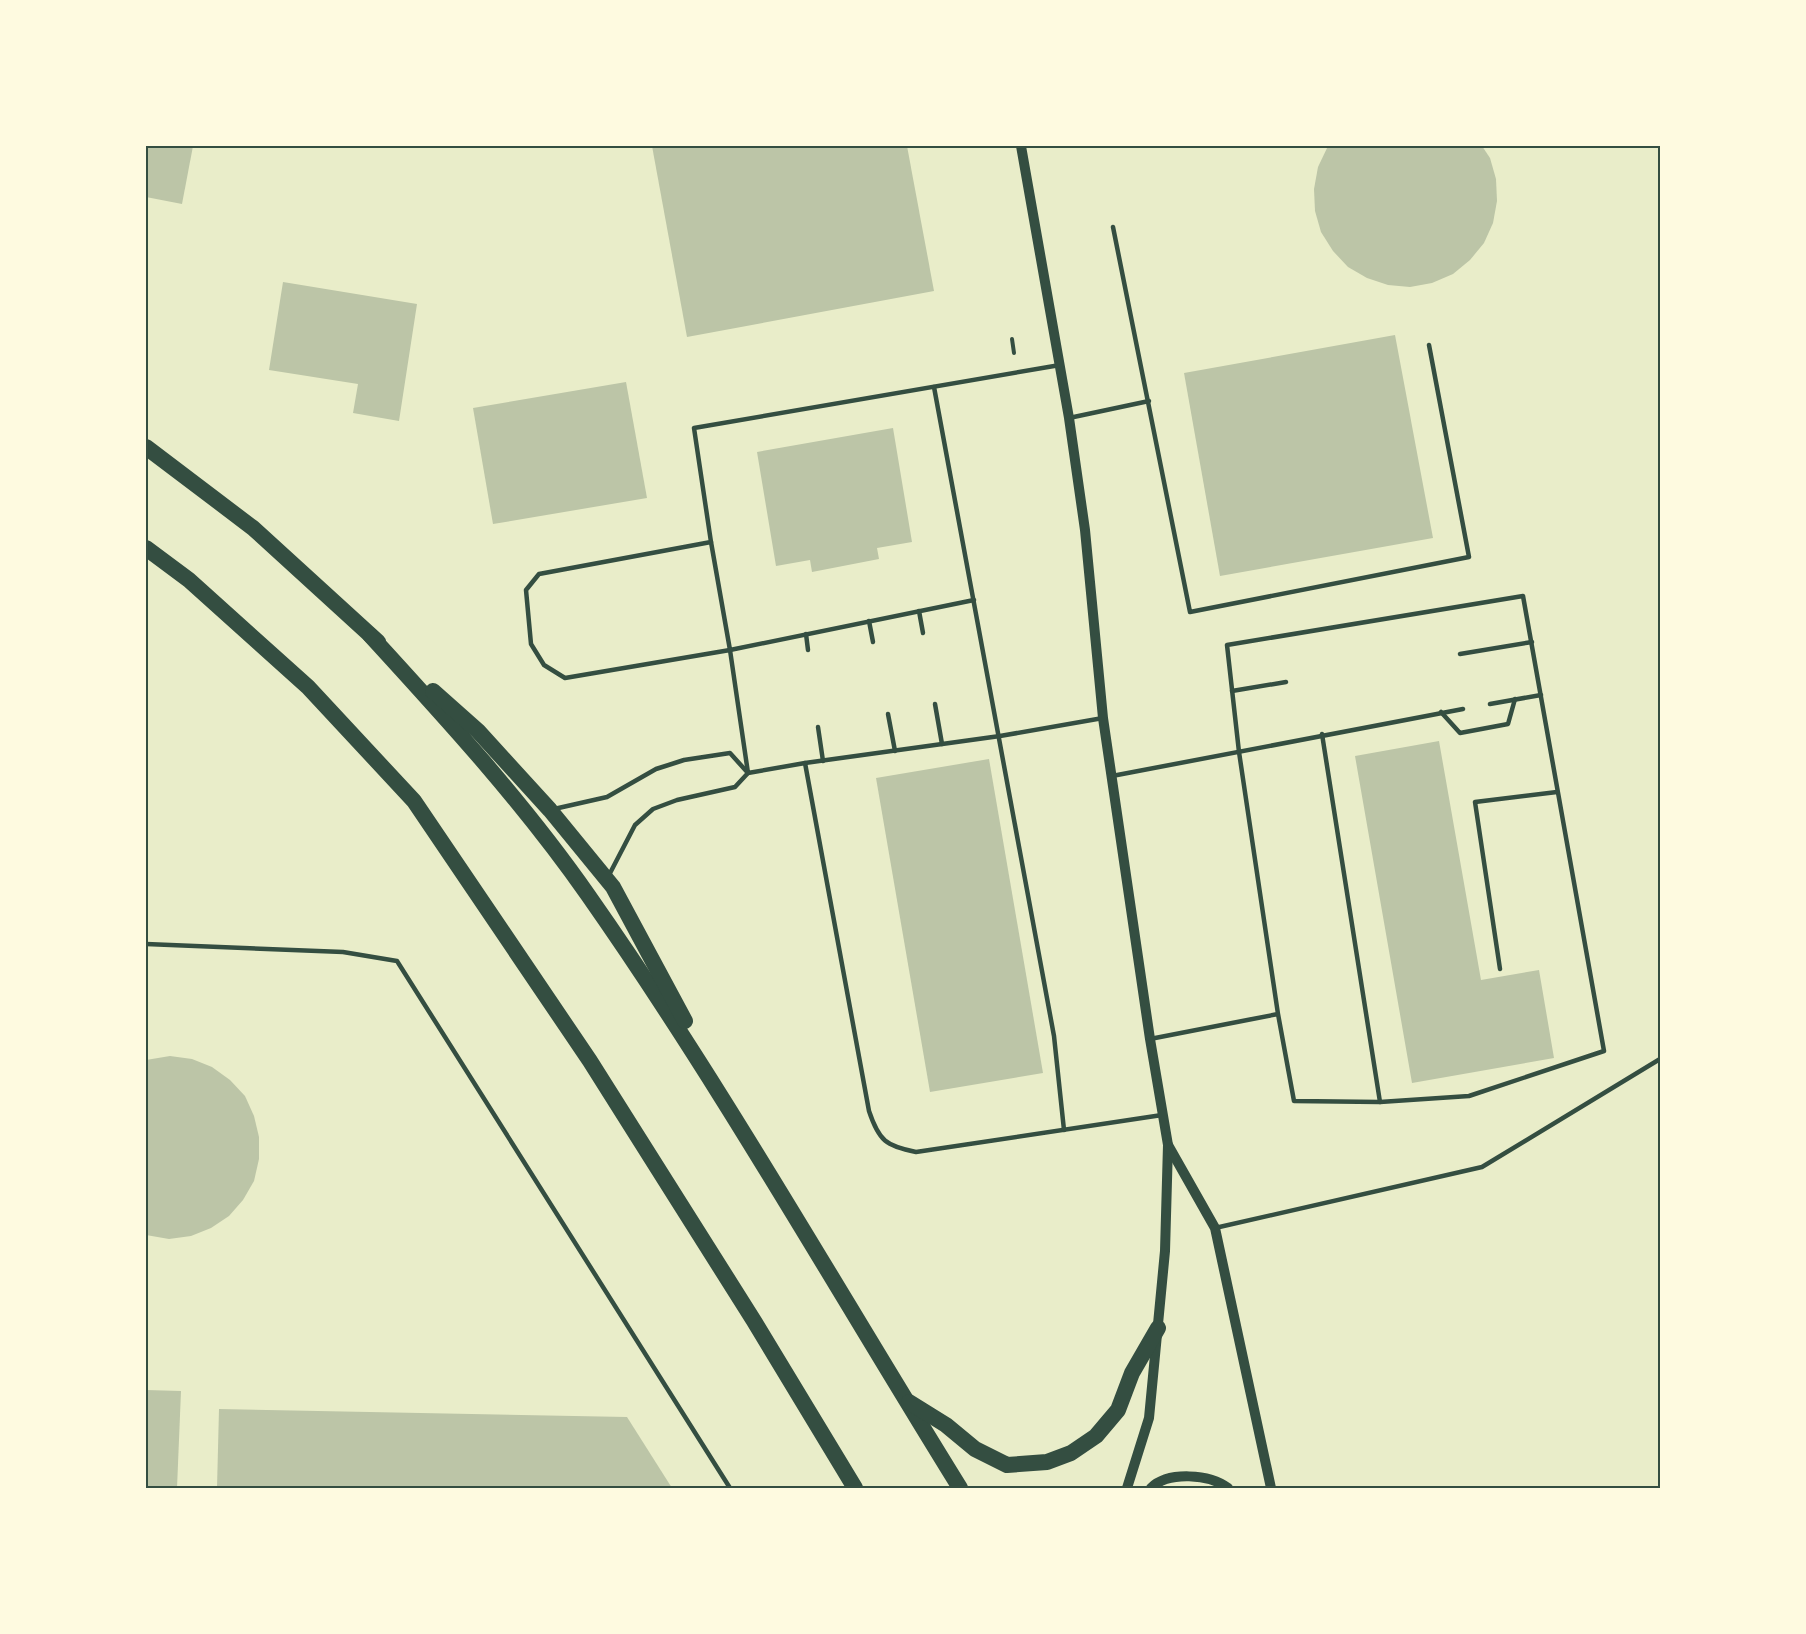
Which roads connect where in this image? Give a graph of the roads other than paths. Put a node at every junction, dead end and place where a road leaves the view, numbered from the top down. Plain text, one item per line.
1 (1021, 146) edge
2 (1113, 227) dead end
3 (1429, 345) dead end
4 (1060, 365) junction
5 (934, 387) junction
6 (1149, 400) junction
7 (1069, 418) junction
8 (146, 447) edge
9 (711, 542) junction
10 (146, 548) edge
11 (974, 600) junction
12 (919, 611) junction
13 (869, 621) junction
14 (923, 633) dead end
15 (370, 634) junction
16 (806, 634) junction
17 (873, 642) dead end
18 (1532, 642) junction
19 (730, 650) junction
20 (808, 650) dead end
21 (1460, 654) dead end
22 (1286, 682) dead end
23 (1232, 691) junction
24 (1541, 695) junction
25 (1515, 699) junction
26 (935, 704) dead end
27 (1490, 704) dead end
28 (1463, 709) dead end
29 (1442, 712) junction
30 (888, 714) dead end
31 (1103, 718) junction
32 (818, 727) dead end
33 (1322, 734) junction
34 (1000, 736) junction
35 (942, 744) junction
36 (895, 751) junction
37 (1239, 752) junction
38 (823, 761) junction
39 (805, 764) junction
40 (748, 773) junction
41 (1112, 776) junction
42 (1557, 792) junction
43 (550, 810) junction
44 (607, 879) junction
45 (146, 944) edge
46 (1500, 969) dead end
47 (1278, 1014) junction
48 (1150, 1039) junction
49 (1660, 1059) edge
50 (1380, 1102) junction
51 (1162, 1115) junction
52 (1064, 1130) junction
53 (1168, 1145) junction
54 (756, 1154) junction
55 (1215, 1228) junction
56 (1158, 1328) junction
57 (904, 1398) junction
58 (730, 1488) edge
59 (855, 1488) edge
60 (960, 1488) edge
61 (1127, 1488) edge
62 (1151, 1488) edge
63 (1228, 1488) edge
64 (1270, 1488) edge

1 - 4 street
2 - 6 lane
3 - 6 lane
4 - 5 lane
4 - 7 street
5 - 9 lane
5 - 11 lane
6 - 7 lane
7 - 31 street
8 - 15 highway
9 - 19 lane
9 - 19 lane
10 - 59 highway
11 - 12 lane
11 - 34 lane
12 - 13 lane
12 - 14 lane
13 - 16 lane
13 - 17 lane
15 - 43 highway
15 - 54 highway
16 - 19 lane
16 - 20 lane
18 - 21 lane
18 - 23 lane
18 - 24 lane
19 - 40 lane
22 - 23 lane
23 - 37 lane
24 - 25 lane
24 - 42 lane
25 - 27 lane
25 - 29 lane
26 - 35 lane
28 - 29 lane
29 - 33 lane
30 - 36 lane
31 - 34 lane
31 - 41 street
32 - 38 lane
33 - 37 lane
33 - 50 lane
34 - 35 lane
34 - 52 lane
35 - 36 lane
36 - 38 lane
37 - 41 lane
37 - 47 lane
38 - 39 lane
39 - 40 lane
39 - 52 lane
40 - 43 lane
40 - 44 lane
41 - 48 street
42 - 46 lane
42 - 50 lane
43 - 44 highway
44 - 54 highway
45 - 58 lane
47 - 48 lane
47 - 50 lane
48 - 51 street
49 - 55 lane
51 - 52 lane
51 - 53 street
53 - 55 street
53 - 56 street
54 - 57 highway
55 - 64 street
56 - 57 highway
56 - 61 street
57 - 60 highway
62 - 63 street

